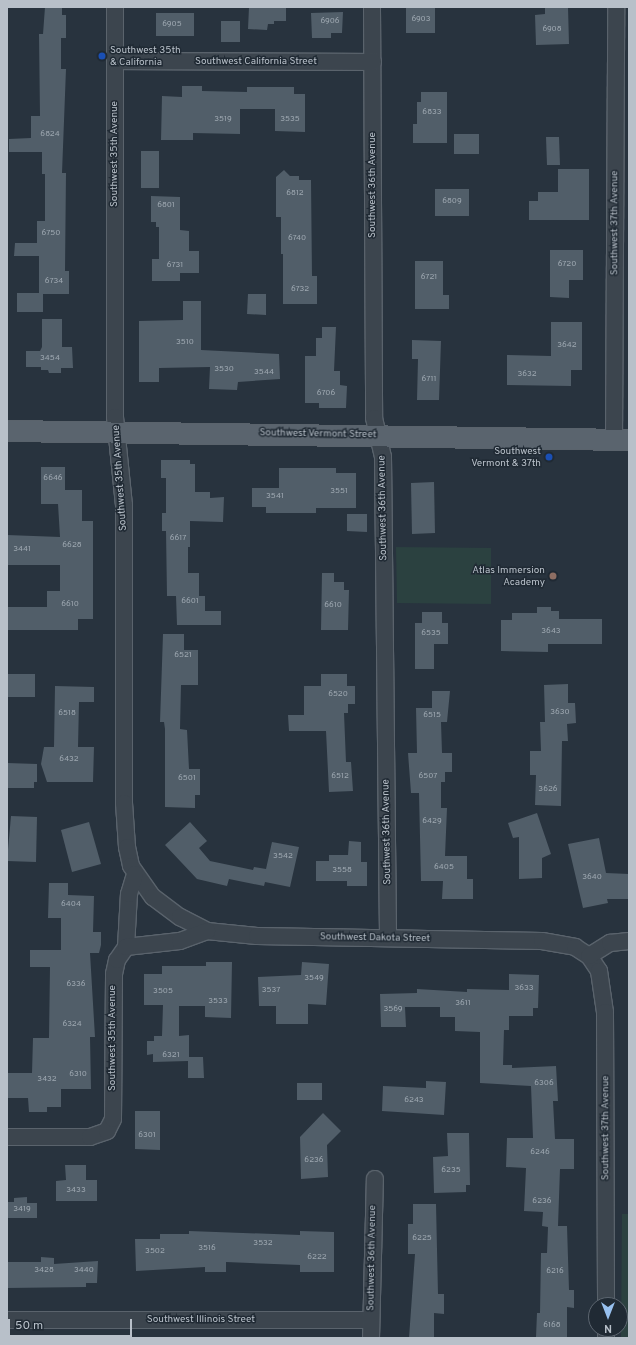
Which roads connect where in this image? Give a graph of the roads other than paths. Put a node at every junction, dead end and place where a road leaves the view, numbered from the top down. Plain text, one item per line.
1 (115, 7) edge
2 (372, 7) edge
3 (616, 7) edge
4 (114, 61) junction
5 (373, 62) junction
6 (7, 431) edge
7 (117, 432) junction
8 (378, 435) junction
9 (622, 440) edge
10 (135, 874) junction
11 (207, 931) junction
12 (388, 938) junction
13 (629, 941) edge
14 (126, 947) junction
15 (589, 956) junction
16 (7, 1137) edge
17 (375, 1179) dead end
18 (606, 1297) edge
19 (7, 1320) edge
20 (371, 1320) junction
21 (371, 1338) edge

1 - 4 street, Southwest 35th Avenue
2 - 5 street, Southwest 36th Avenue
3 - 9 street, Southwest 37th Avenue
4 - 5 street, Southwest California Street
4 - 7 street, Southwest 35th Avenue
5 - 8 street, Southwest 36th Avenue
6 - 7 main road, Southwest Vermont Street
7 - 8 main road, Southwest Vermont Street
7 - 10 street, Southwest 35th Avenue
8 - 9 main road, Southwest Vermont Street
8 - 12 street, Southwest 36th Avenue
10 - 11 street, Southwest Dakota Street
10 - 14 street, Southwest 35th Avenue
11 - 12 street, Southwest Dakota Street
11 - 14 street
12 - 15 street, Southwest Dakota Street
13 - 15 street
14 - 16 street, Southwest 35th Avenue
15 - 18 street, Southwest 37th Avenue
17 - 20 street, Southwest 36th Avenue
19 - 20 street, Southwest Illinois Street
20 - 21 street, Southwest 36th Avenue

